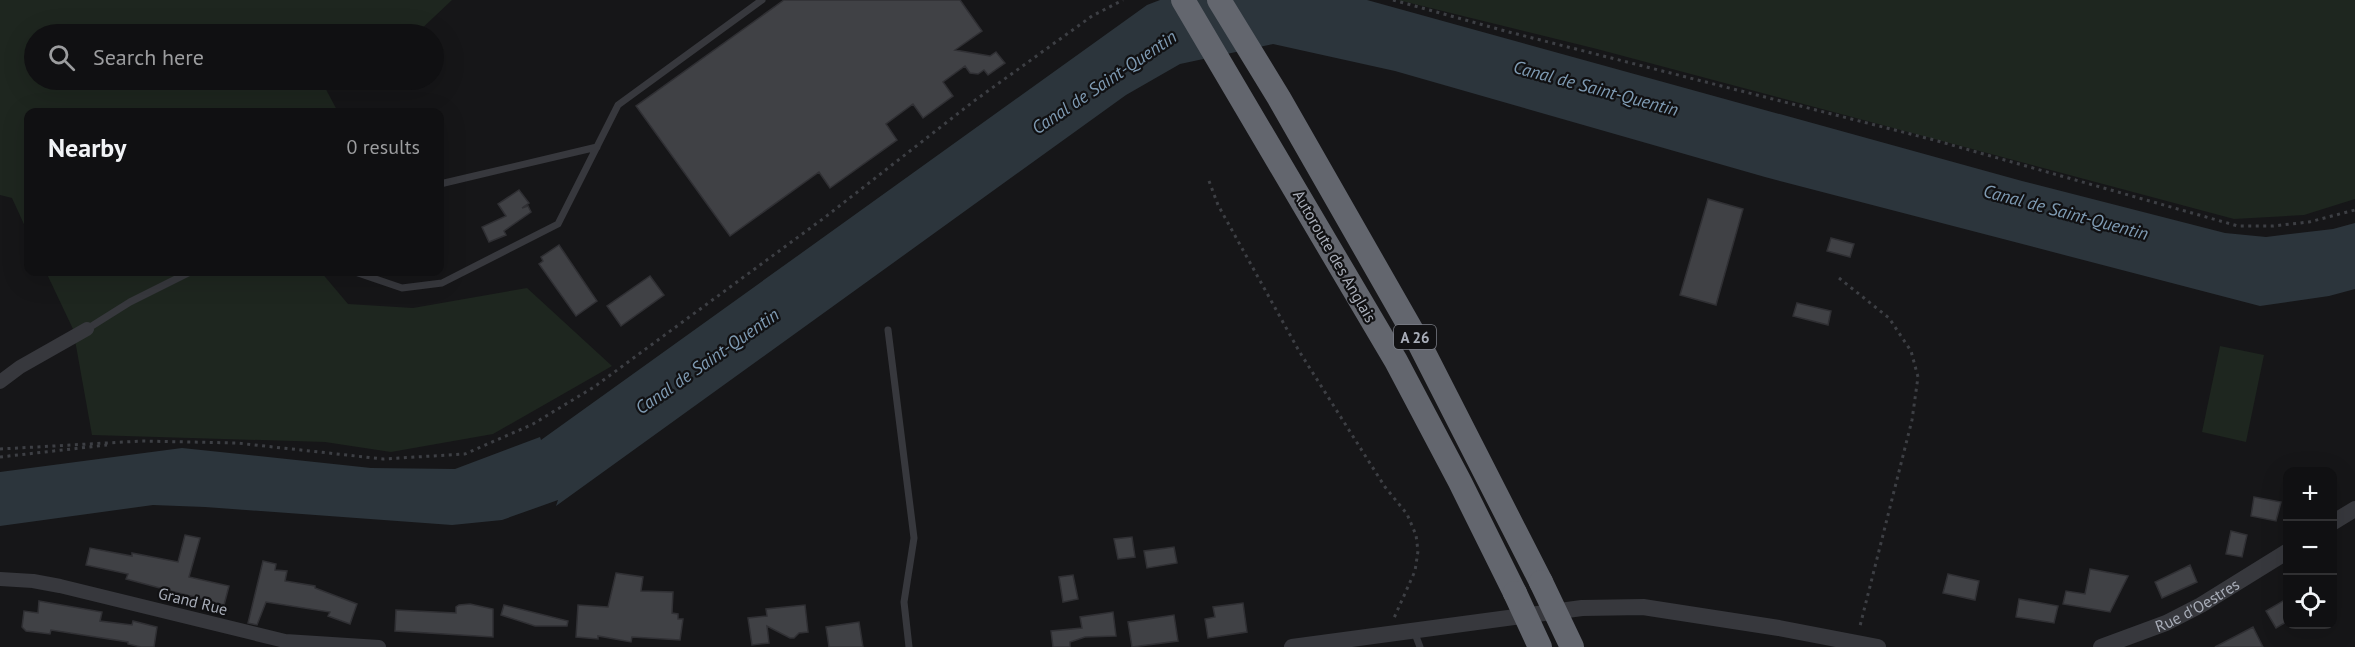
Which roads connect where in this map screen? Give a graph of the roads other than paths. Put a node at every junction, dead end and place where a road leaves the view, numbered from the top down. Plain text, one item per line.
1 (762, 0) edge
2 (1183, 0) edge
3 (1219, 0) edge
4 (597, 147) junction
5 (444, 183) edge
6 (182, 276) edge
7 (367, 276) edge
8 (87, 328) joint
9 (888, 330) dead end
10 (0, 382) edge
11 (2355, 509) edge
12 (2335, 521) edge
13 (2283, 554) edge
14 (0, 579) edge
15 (1417, 639) edge
16 (1848, 644) edge
17 (320, 645) edge
18 (379, 647) edge
19 (909, 647) edge
20 (1292, 647) edge
21 (1540, 647) edge
22 (1572, 647) edge
23 (1878, 647) edge
24 (2101, 647) edge

1 - 4 lane
2 - 21 highway, Autoroute des Anglais / A 26, bridge
3 - 22 highway, Autoroute des Anglais / A 26, bridge
4 - 5 lane
4 - 7 lane
6 - 8 lane
8 - 10 street
9 - 19 lane
11 - 12 street
13 - 24 street, Rue d'Oestres
14 - 17 street, Grand Rue
15 - 16 street
15 - 20 street
16 - 23 street
17 - 18 street, Grand Rue

